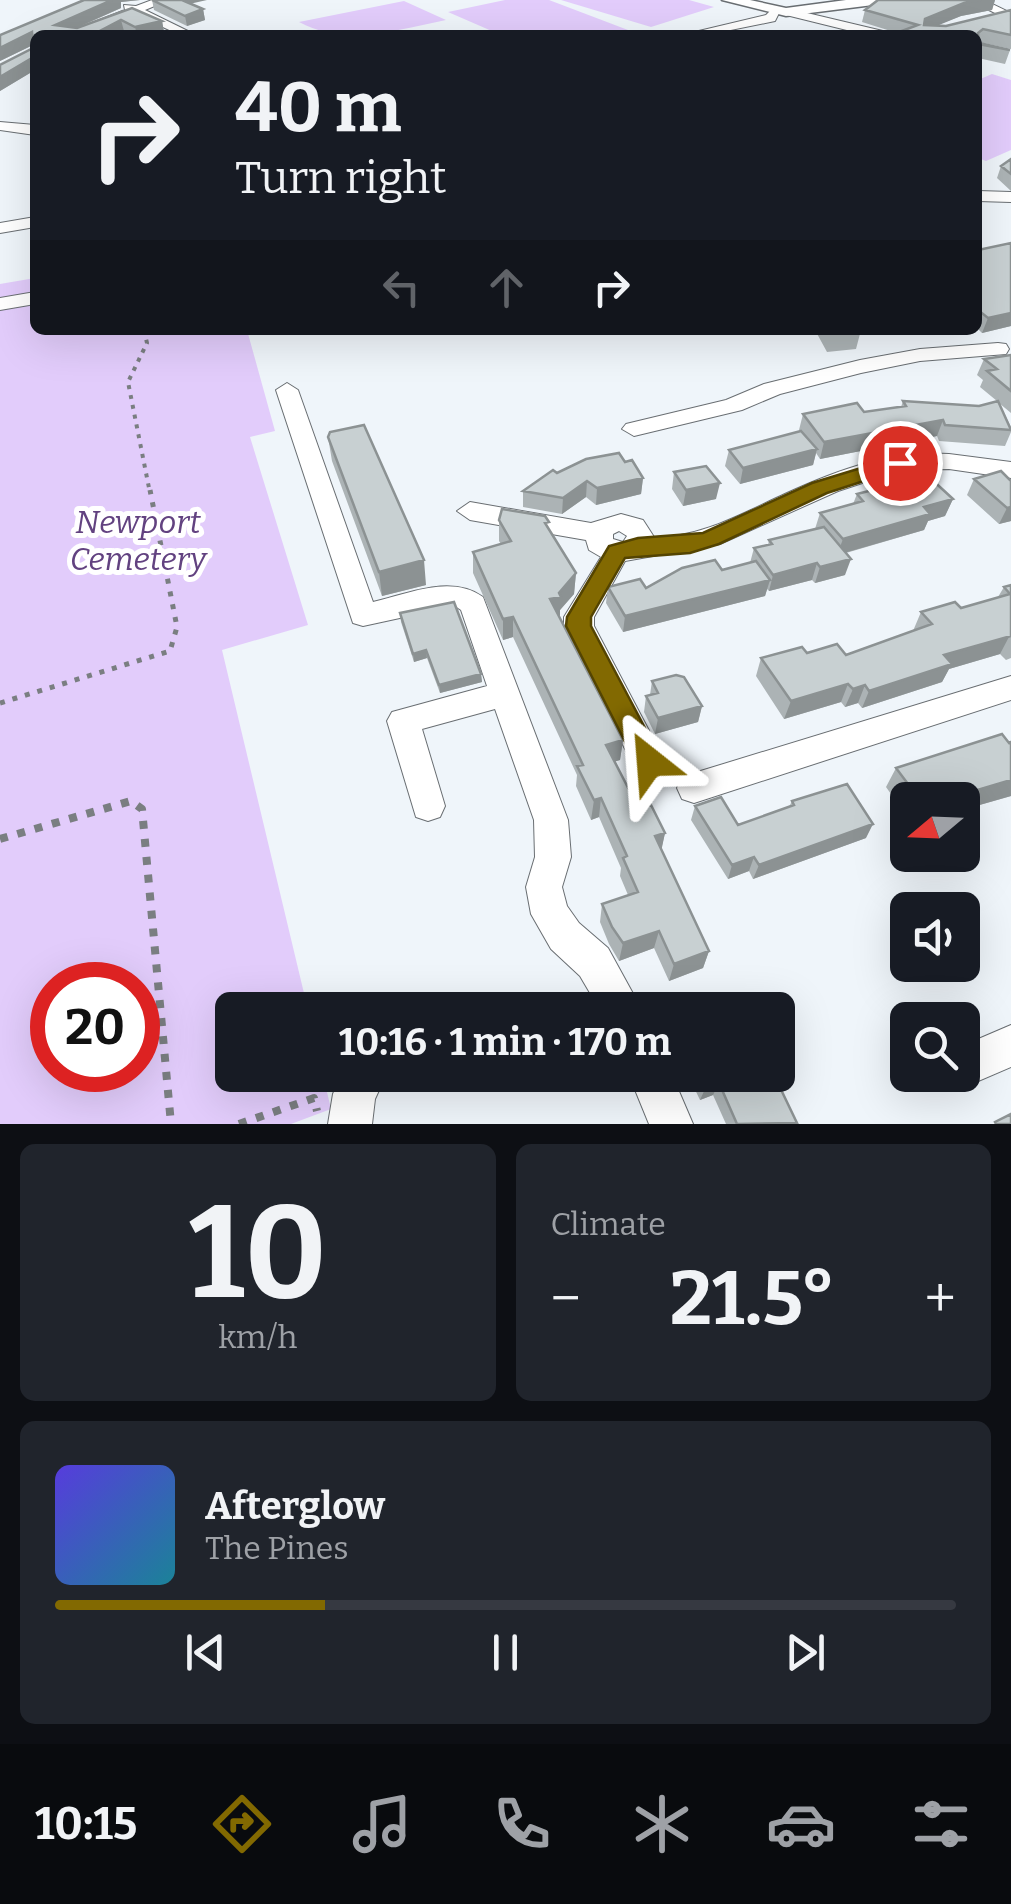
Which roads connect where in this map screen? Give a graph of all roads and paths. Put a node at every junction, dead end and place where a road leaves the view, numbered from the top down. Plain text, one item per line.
1 (114, 0) edge
2 (162, 0) edge
3 (729, 0) edge
4 (881, 0) edge
5 (975, 0) edge
6 (132, 9) junction
7 (780, 12) junction
8 (1008, 16) edge
9 (978, 19) edge
10 (80, 30) edge
11 (179, 30) edge
12 (712, 30) edge
13 (860, 30) edge
14 (0, 126) edge
15 (30, 129) edge
16 (982, 196) edge
17 (1011, 197) edge
18 (30, 223) edge
19 (0, 228) edge
20 (30, 299) edge
21 (0, 304) edge
22 (146, 335) edge
23 (976, 335) edge
24 (1005, 353) edge
25 (287, 390) dead end
26 (634, 428) dead end
27 (1011, 470) edge
28 (470, 511) dead end
29 (617, 544) junction
30 (1011, 688) edge
31 (506, 692) junction
32 (0, 703) edge
33 (650, 762) dead end
34 (694, 788) dead end
35 (428, 806) dead end
36 (0, 839) edge
37 (612, 992) edge
38 (1011, 1046) edge
39 (980, 1059) edge
40 (355, 1092) edge
41 (658, 1092) edge
42 (171, 1124) edge
43 (239, 1124) edge
44 (319, 1124) edge
45 (350, 1124) edge
46 (672, 1124) edge

1 - 6 street
2 - 6 street
3 - 7 main road
4 - 7 main road
5 - 8 street
6 - 10 street
6 - 11 street
7 - 12 street
7 - 13 street
8 - 9 street
14 - 15 street
16 - 17 street
18 - 19 street
20 - 21 street
22 - 32 path
23 - 24 street
24 - 26 street
25 - 31 street
27 - 29 street
28 - 29 street
29 - 33 street
30 - 34 street
31 - 35 street
31 - 37 street
36 - 42 path
38 - 39 street
40 - 45 street
41 - 46 street
43 - 44 path

